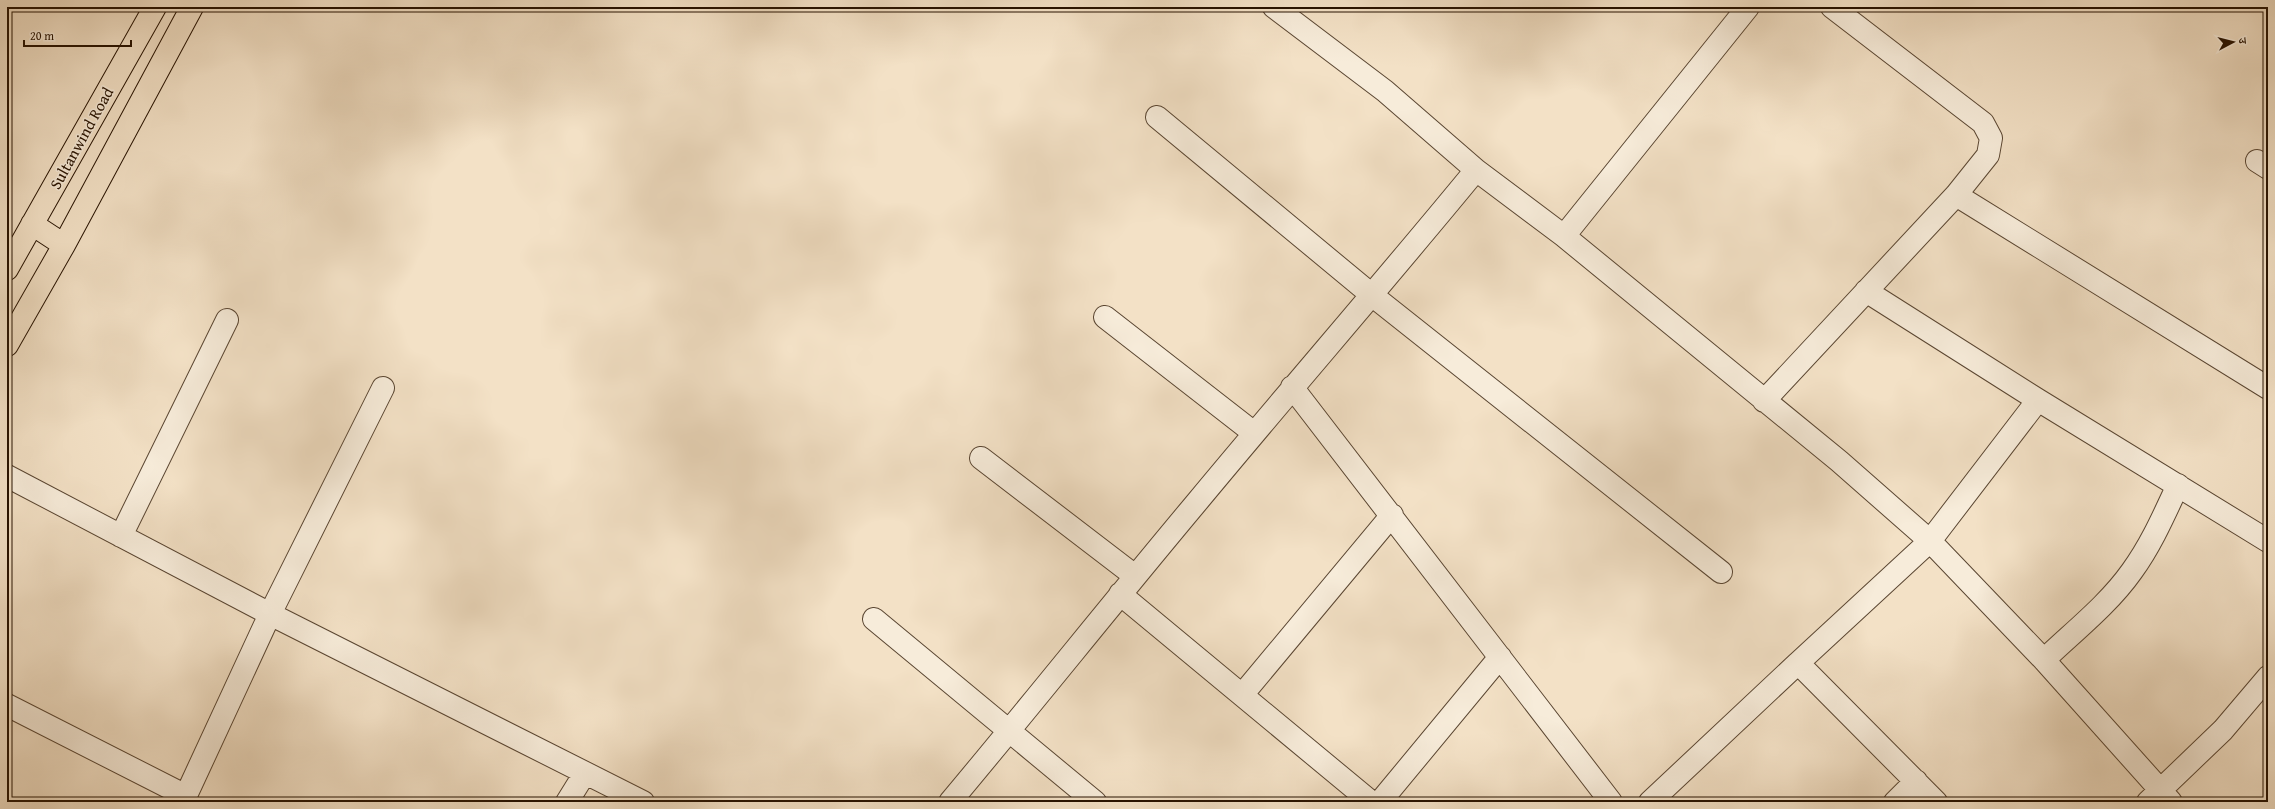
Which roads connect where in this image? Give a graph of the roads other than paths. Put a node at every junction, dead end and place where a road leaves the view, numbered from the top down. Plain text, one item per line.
1 (155, 7) edge
2 (192, 7) edge
3 (1274, 7) edge
4 (1748, 7) edge
5 (1832, 7) edge
6 (1157, 117) dead end
7 (1476, 170) junction
8 (1956, 195) junction
9 (32, 224) junction
10 (1564, 236) junction
11 (64, 246) junction
12 (7, 269) edge
13 (1866, 291) junction
14 (1373, 296) junction
15 (1105, 317) dead end
16 (227, 320) dead end
17 (7, 344) edge
18 (1292, 387) junction
19 (383, 388) dead end
20 (2268, 388) edge
21 (2038, 400) junction
22 (1764, 401) junction
23 (1254, 433) junction
24 (981, 458) dead end
25 (7, 476) edge
26 (2178, 485) junction
27 (1392, 515) junction
28 (121, 536) junction
29 (2268, 540) edge
30 (1930, 541) junction
31 (1721, 572) dead end
32 (1135, 576) junction
33 (1120, 594) junction
34 (270, 614) junction
35 (874, 619) dead end
36 (1500, 657) junction
37 (2044, 660) junction
38 (1798, 663) junction
39 (2268, 677) edge
40 (1242, 695) junction
41 (7, 705) edge
42 (1009, 732) junction
43 (585, 773) junction
44 (1916, 781) junction
45 (2160, 798) edge
46 (184, 799) edge
47 (567, 802) edge
48 (643, 802) edge
49 (950, 802) edge
50 (1095, 802) edge
51 (1371, 802) edge
52 (1380, 802) edge
53 (1611, 802) edge
54 (1650, 802) edge
55 (1895, 802) edge
56 (1936, 802) edge

1 - 9 main road, Sultanwind Road
2 - 11 main road
3 - 7 street
4 - 10 street
5 - 8 street
6 - 14 street
7 - 10 street
7 - 14 street
8 - 13 street
8 - 20 street
9 - 11 main road
9 - 12 main road, Sultanwind Road
10 - 22 street
11 - 17 main road
13 - 21 street
13 - 22 street
14 - 18 street
14 - 31 street
15 - 23 street
16 - 28 street
18 - 23 street
18 - 27 street
19 - 34 street
21 - 26 street
21 - 30 street
22 - 30 street
23 - 32 street
24 - 32 street
25 - 28 street
26 - 29 street
26 - 37 street
27 - 36 street
27 - 40 street
28 - 34 street
30 - 37 street
30 - 38 street
32 - 33 street
33 - 40 street
33 - 42 street
34 - 43 street
34 - 46 street
35 - 42 street
36 - 52 street
36 - 53 street
37 - 45 street
38 - 44 street
38 - 54 street
39 - 45 street
40 - 51 street
41 - 46 street
42 - 49 street
42 - 50 street
43 - 47 street
43 - 48 street
44 - 55 street
44 - 56 street

